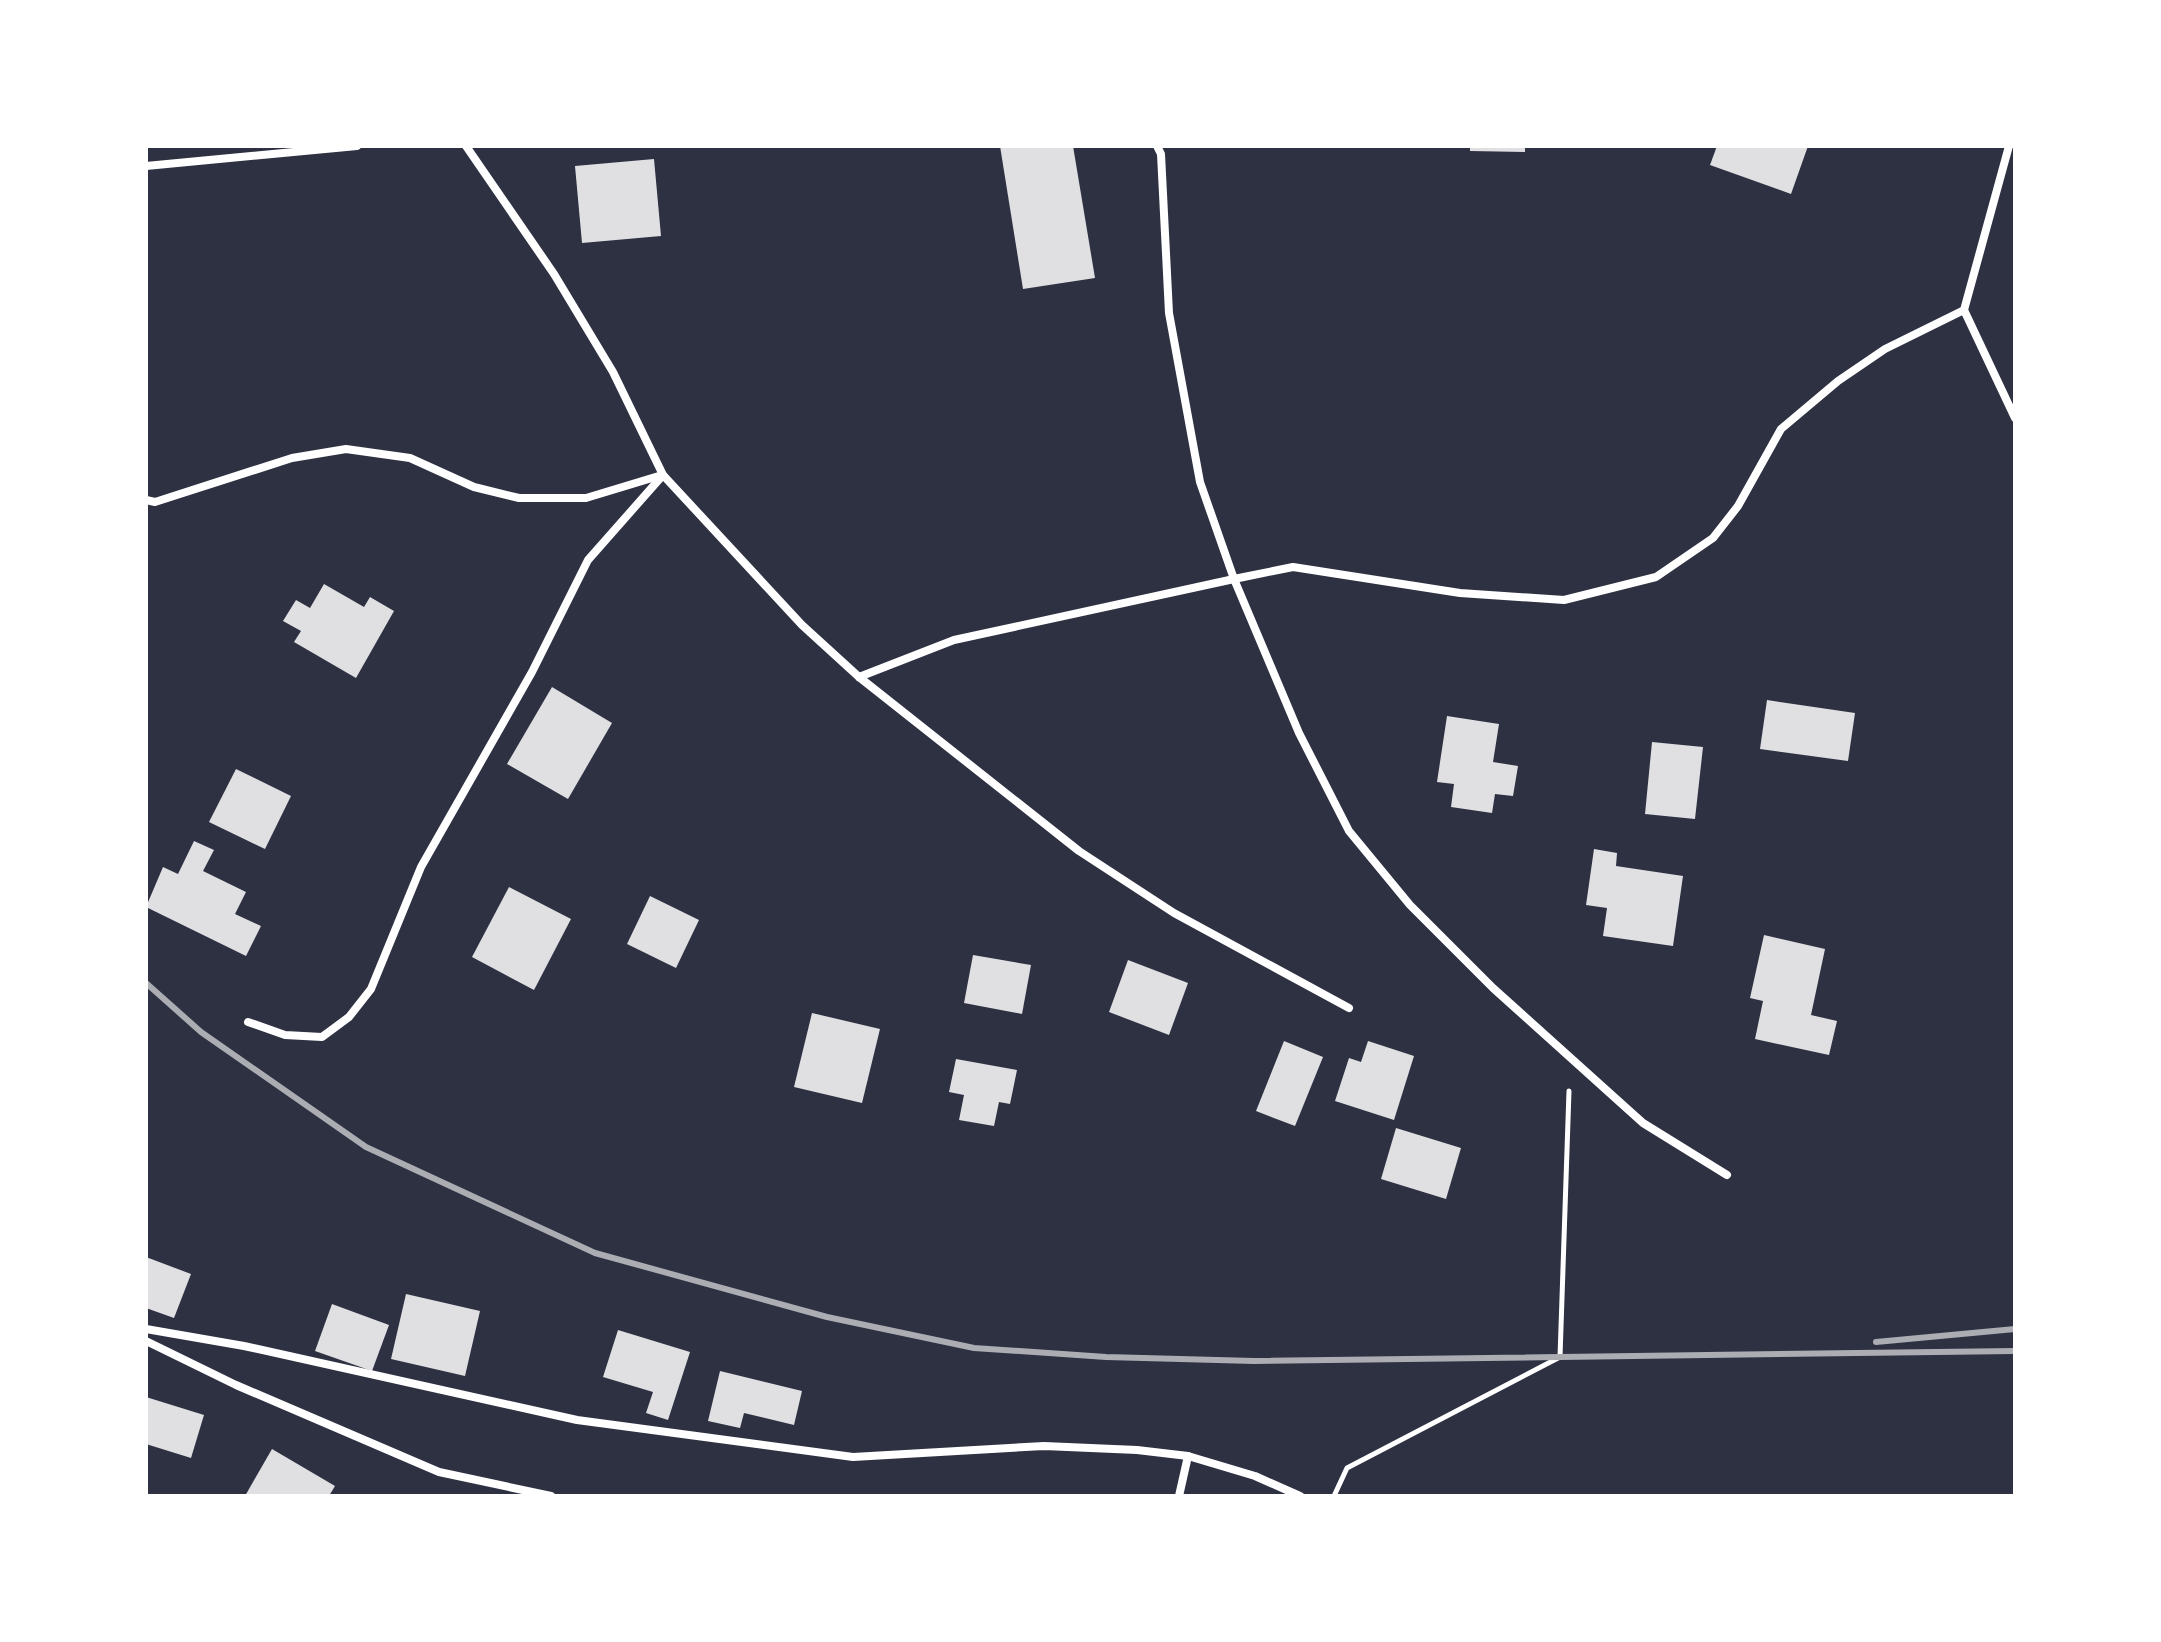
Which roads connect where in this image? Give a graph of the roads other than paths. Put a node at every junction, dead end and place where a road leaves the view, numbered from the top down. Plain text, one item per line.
1 (357, 146) edge
2 (466, 146) edge
3 (1157, 146) edge
4 (2009, 146) edge
5 (146, 166) edge
6 (1964, 310) junction
7 (2015, 418) edge
8 (663, 475) junction
9 (146, 500) edge
10 (1234, 579) junction
11 (859, 677) junction
12 (1349, 1008) dead end
13 (248, 1022) dead end
14 (1727, 1175) dead end
15 (146, 1329) edge
16 (146, 1341) edge
17 (1188, 1456) junction
18 (551, 1496) edge
19 (1179, 1496) edge
20 (1300, 1496) edge

1 - 5 street
2 - 8 street
3 - 10 street
4 - 6 street
6 - 7 street
6 - 10 street
8 - 9 street
8 - 11 street
8 - 13 street
10 - 11 street
10 - 14 street
11 - 12 street
15 - 17 street
16 - 18 street
17 - 19 street
17 - 20 street

